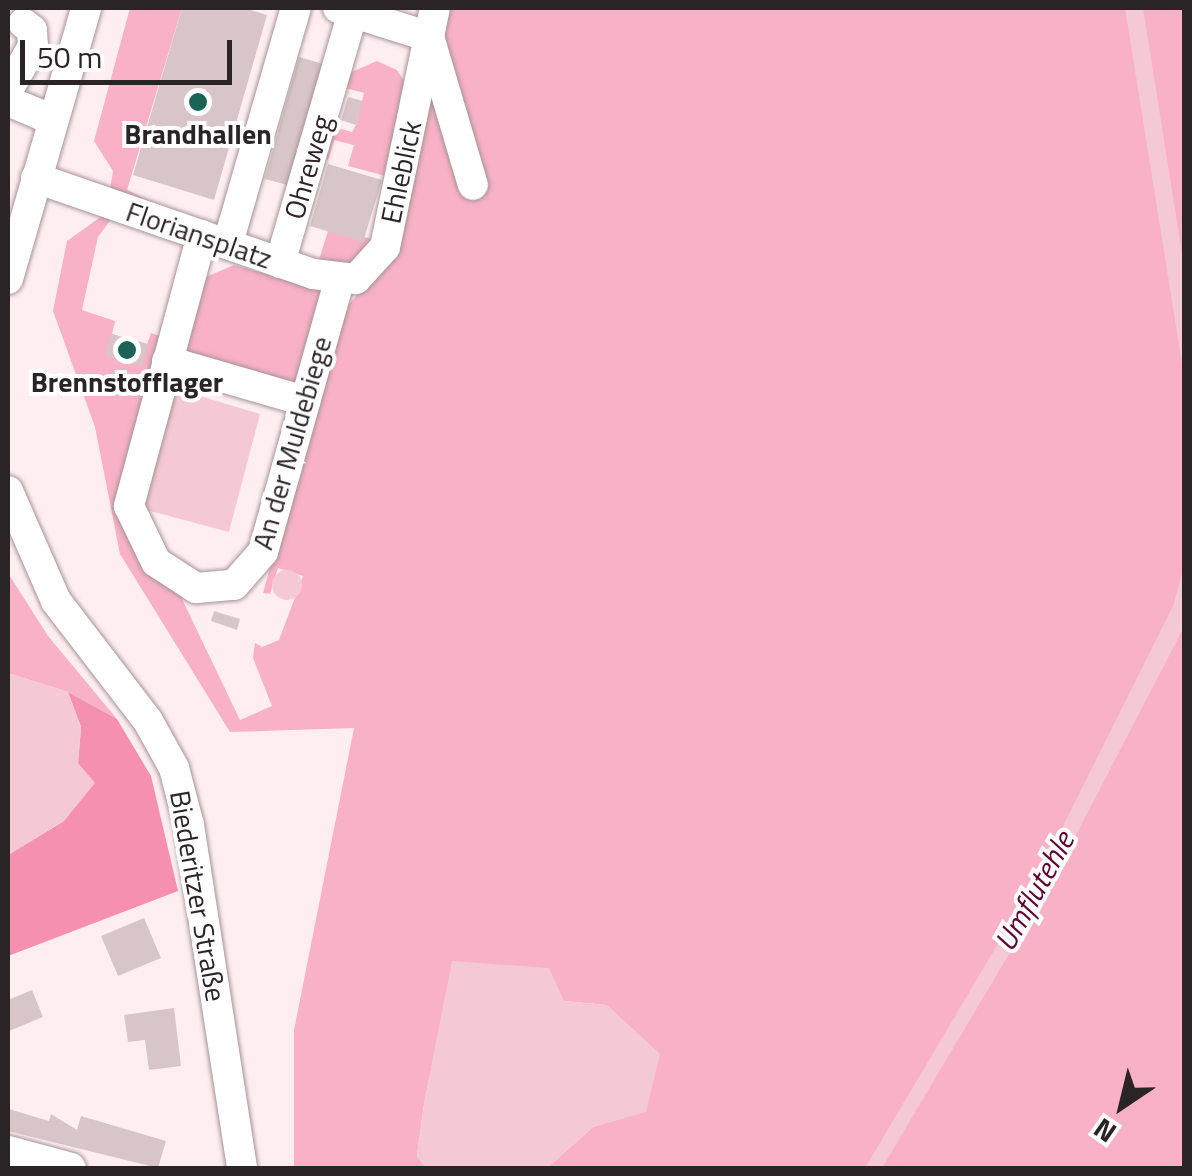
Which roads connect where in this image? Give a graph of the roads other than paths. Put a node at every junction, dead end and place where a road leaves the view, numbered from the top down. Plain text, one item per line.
1 (86, 8) edge
2 (296, 8) edge
3 (345, 10) edge
4 (432, 22) edge
5 (22, 23) dead end
6 (8, 90) edge
7 (8, 101) edge
8 (52, 120) junction
9 (48, 182) junction
10 (473, 185) dead end
11 (215, 239) junction
12 (280, 264) junction
13 (8, 280) edge
14 (340, 281) junction
15 (167, 361) junction
16 (306, 401) junction
17 (8, 491) edge
18 (8, 1152) edge
19 (71, 1168) edge
20 (242, 1168) edge

1 - 8 street
2 - 11 street, An der Muldebiege
3 - 4 street
3 - 12 street, Ohreweg
4 - 10 street
4 - 14 street, Ehleblick
5 - 6 street
7 - 8 street
8 - 9 street
9 - 11 street, Floriansplatz
9 - 13 street
11 - 12 street, Floriansplatz
11 - 15 street, An der Muldebiege
12 - 14 street, Floriansplatz
14 - 16 street, An der Muldebiege
15 - 16 street
15 - 16 street, An der Muldebiege
17 - 20 street, Biederitzer Straße
18 - 19 street

